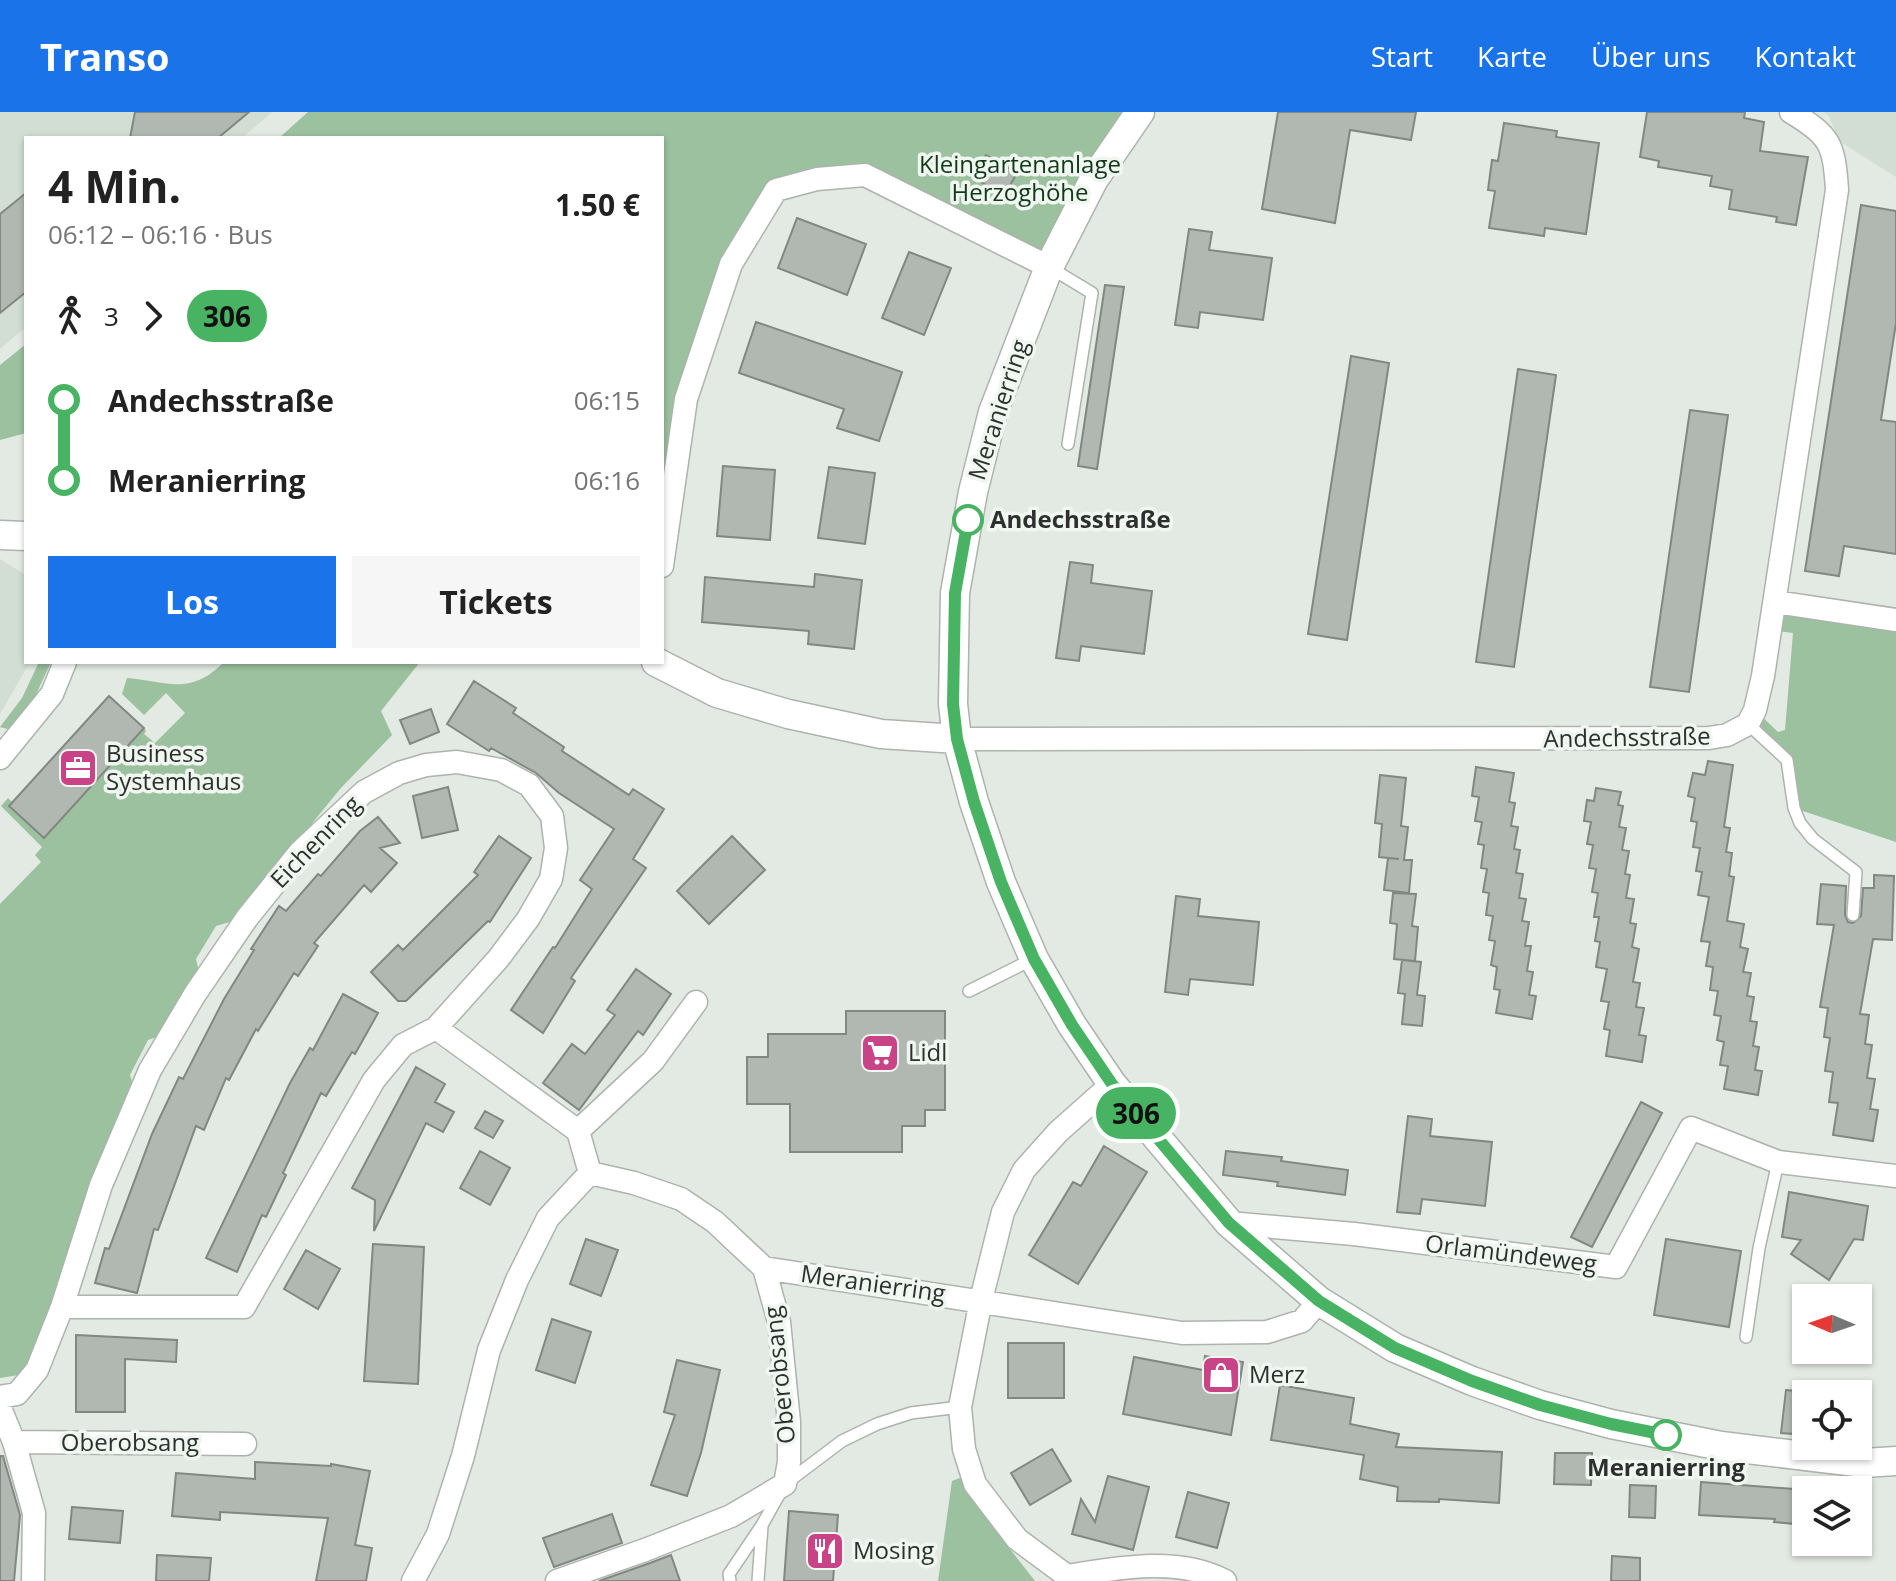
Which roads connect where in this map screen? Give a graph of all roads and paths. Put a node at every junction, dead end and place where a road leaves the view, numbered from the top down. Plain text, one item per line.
1 (1140, 112) edge
2 (1791, 112) edge
3 (1049, 267) junction
4 (1068, 444) dead end
5 (0, 535) edge
6 (24, 536) edge
7 (664, 552) edge
8 (1775, 602) junction
9 (1896, 620) edge
10 (64, 664) edge
11 (660, 664) edge
12 (1748, 724) junction
13 (957, 739) junction
14 (0, 758) edge
15 (1853, 915) dead end
16 (1034, 959) junction
17 (969, 991) dead end
18 (696, 1002) dead end
19 (436, 1028) junction
20 (1112, 1084) junction
21 (578, 1131) junction
22 (1778, 1162) junction
23 (590, 1173) junction
24 (1896, 1176) edge
25 (1229, 1223) junction
26 (764, 1268) junction
27 (981, 1300) junction
28 (1319, 1301) junction
29 (62, 1307) junction
30 (1746, 1337) dead end
31 (0, 1397) edge
32 (960, 1407) junction
33 (0, 1408) edge
34 (14, 1442) junction
35 (245, 1444) dead end
36 (1896, 1461) edge
37 (785, 1484) junction
38 (762, 1525) junction
39 (729, 1577) edge
40 (1067, 1578) edge
41 (33, 1581) edge
42 (413, 1581) edge
43 (557, 1581) edge
44 (717, 1581) edge
45 (758, 1581) edge
46 (1225, 1581) edge

1 - 3 street, Meranierring
2 - 8 street
3 - 4 lane
3 - 7 street
3 - 13 street, Meranierring
5 - 6 street
8 - 9 street
8 - 12 street
10 - 14 street
11 - 13 street
12 - 13 street, Andechsstraße
12 - 15 lane
13 - 16 street, Meranierring
16 - 17 lane
16 - 20 street, Meranierring
18 - 21 street
19 - 21 street
19 - 29 street, Eichenring
19 - 29 street, Eichenring
20 - 25 street, Meranierring
20 - 27 street
21 - 23 street
22 - 24 street, Orlamündeweg
22 - 25 street, Orlamündeweg
22 - 30 lane
23 - 26 street
23 - 42 street
25 - 28 street, Meranierring
26 - 27 street, Meranierring
26 - 37 street, Oberobsang
27 - 28 street, Meranierring
27 - 32 street
28 - 36 street, Meranierring
29 - 31 street, Eichenring
32 - 37 lane
32 - 40 street
33 - 34 street
34 - 35 street, Oberobsang
34 - 41 street
37 - 38 lane
37 - 43 street
38 - 39 lane
38 - 45 lane
39 - 44 lane
40 - 46 street

